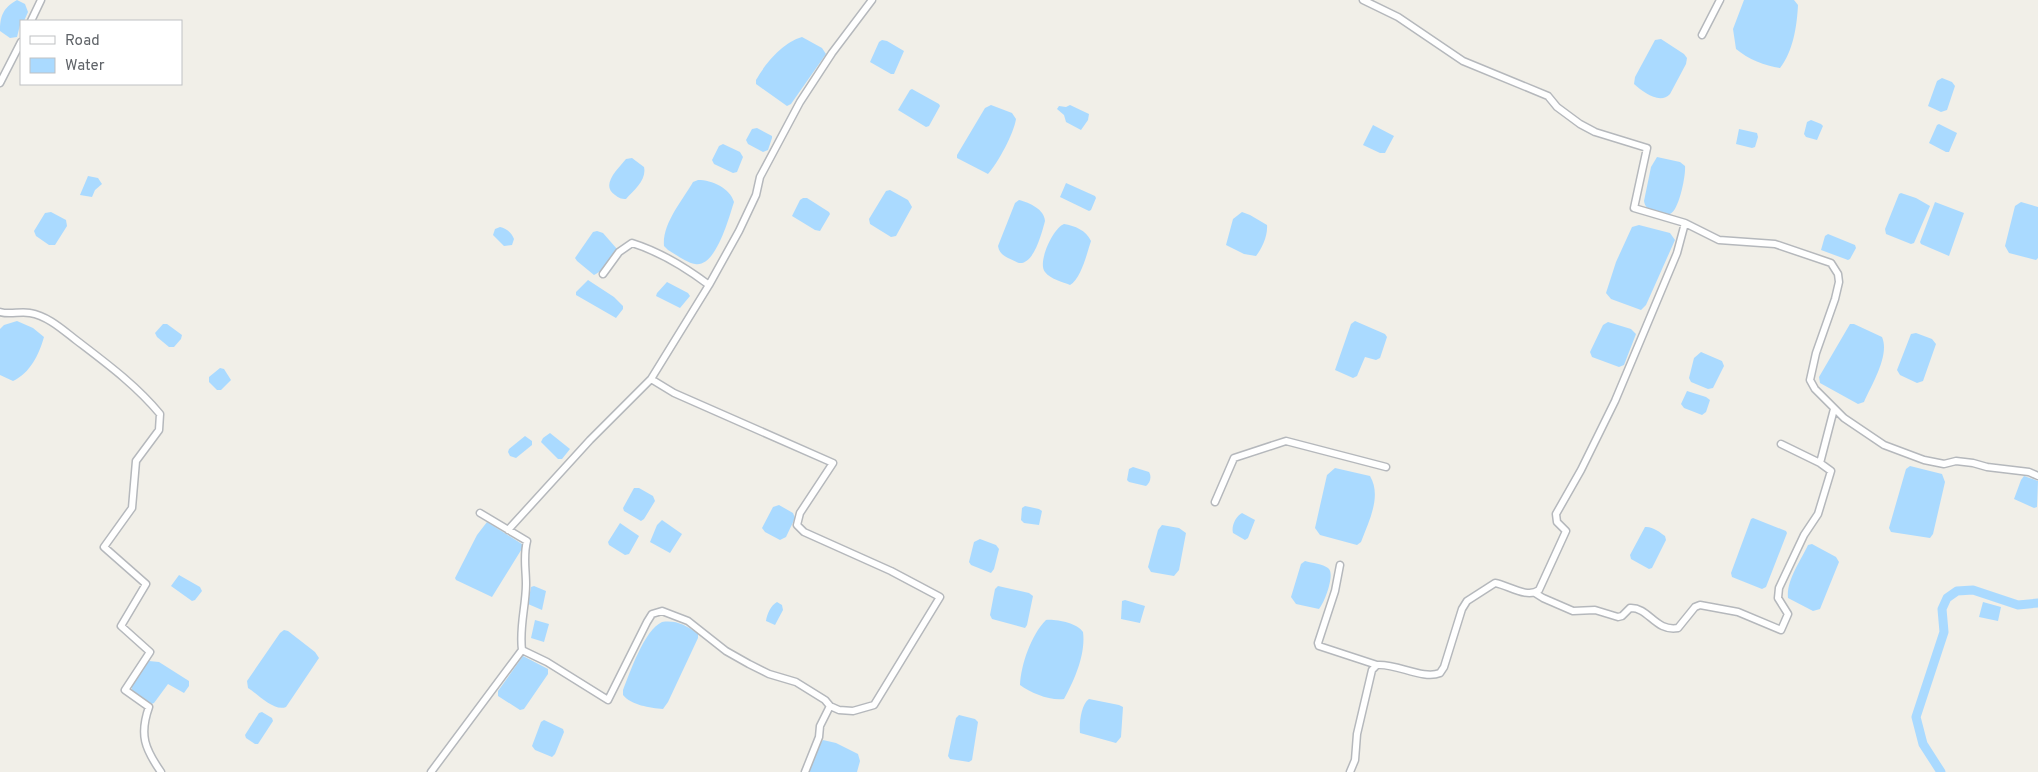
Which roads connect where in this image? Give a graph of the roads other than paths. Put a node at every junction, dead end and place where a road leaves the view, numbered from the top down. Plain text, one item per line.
1 (40, 0) edge
2 (872, 0) edge
3 (1363, 0) edge
4 (1720, 0) edge
5 (31, 20) edge
6 (1702, 35) dead end
7 (20, 44) edge
8 (0, 83) edge
9 (1685, 223) junction
10 (602, 274) dead end
11 (709, 285) junction
12 (0, 312) edge
13 (651, 379) junction
14 (1834, 409) junction
15 (1781, 444) dead end
16 (1820, 463) junction
17 (1386, 467) dead end
18 (2038, 476) edge
19 (1214, 502) dead end
20 (480, 513) dead end
21 (508, 530) junction
22 (1340, 565) dead end
23 (1535, 593) junction
24 (522, 650) junction
25 (1377, 665) junction
26 (830, 706) junction
27 (161, 772) edge
28 (431, 772) edge
29 (805, 772) edge
30 (1350, 772) edge

1 - 5 street
2 - 11 street
3 - 9 street
4 - 6 street
7 - 8 street
9 - 14 street
9 - 23 street
10 - 11 street
11 - 13 street
12 - 27 street
13 - 21 street
13 - 26 street
14 - 16 street
14 - 18 street
15 - 16 street
16 - 23 street
17 - 19 street
20 - 21 street
21 - 24 street
22 - 25 street
23 - 25 street
24 - 26 street
24 - 28 street
25 - 30 street
26 - 29 street

